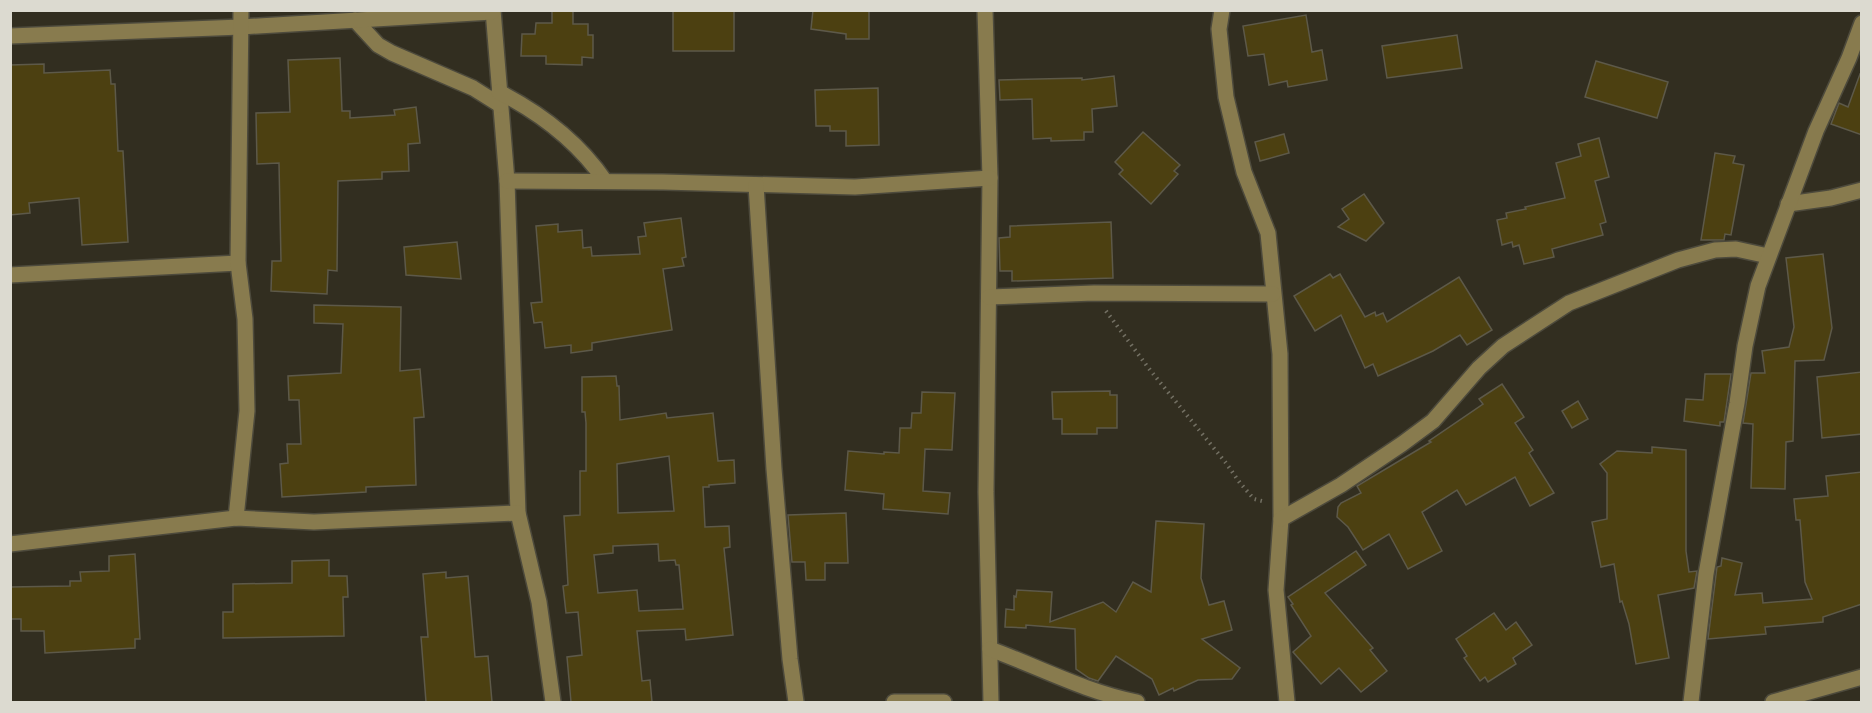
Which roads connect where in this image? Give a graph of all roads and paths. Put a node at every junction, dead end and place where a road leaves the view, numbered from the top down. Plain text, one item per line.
1 (241, 10) edge
2 (985, 10) edge
3 (1222, 10) edge
4 (493, 11) edge
5 (356, 20) junction
6 (1862, 23) edge
7 (241, 27) junction
8 (10, 36) edge
9 (500, 98) junction
10 (990, 178) junction
11 (507, 181) junction
12 (605, 181) junction
13 (756, 184) junction
14 (1862, 190) edge
15 (1788, 204) junction
16 (1768, 256) junction
17 (238, 263) junction
18 (10, 274) edge
19 (1094, 293) junction
20 (1273, 294) junction
21 (989, 297) junction
22 (1280, 502) junction
23 (518, 513) junction
24 (236, 518) junction
25 (1281, 519) junction
26 (10, 544) edge
27 (990, 649) junction
28 (1862, 677) edge
29 (553, 702) edge
30 (796, 702) edge
31 (894, 702) edge
32 (944, 702) edge
33 (992, 702) edge
34 (1137, 702) edge
35 (1287, 702) edge
36 (1691, 702) edge
37 (1773, 702) edge

1 - 7 street
2 - 10 street
3 - 20 street
4 - 5 street
4 - 9 street
5 - 7 street
5 - 9 street
6 - 15 street
7 - 8 street
7 - 17 street
9 - 11 street
9 - 12 street
10 - 13 street
10 - 21 street
11 - 12 street
11 - 23 street
12 - 13 street
13 - 30 street
14 - 15 street
15 - 16 street
16 - 25 street
16 - 36 street
17 - 18 street
17 - 24 street
19 - 20 street
19 - 21 street
19 - 22 path
20 - 22 street
21 - 27 street
22 - 25 street
23 - 24 street
23 - 29 street
24 - 26 street
25 - 35 street
27 - 33 street
27 - 34 street
28 - 37 street
31 - 32 street

